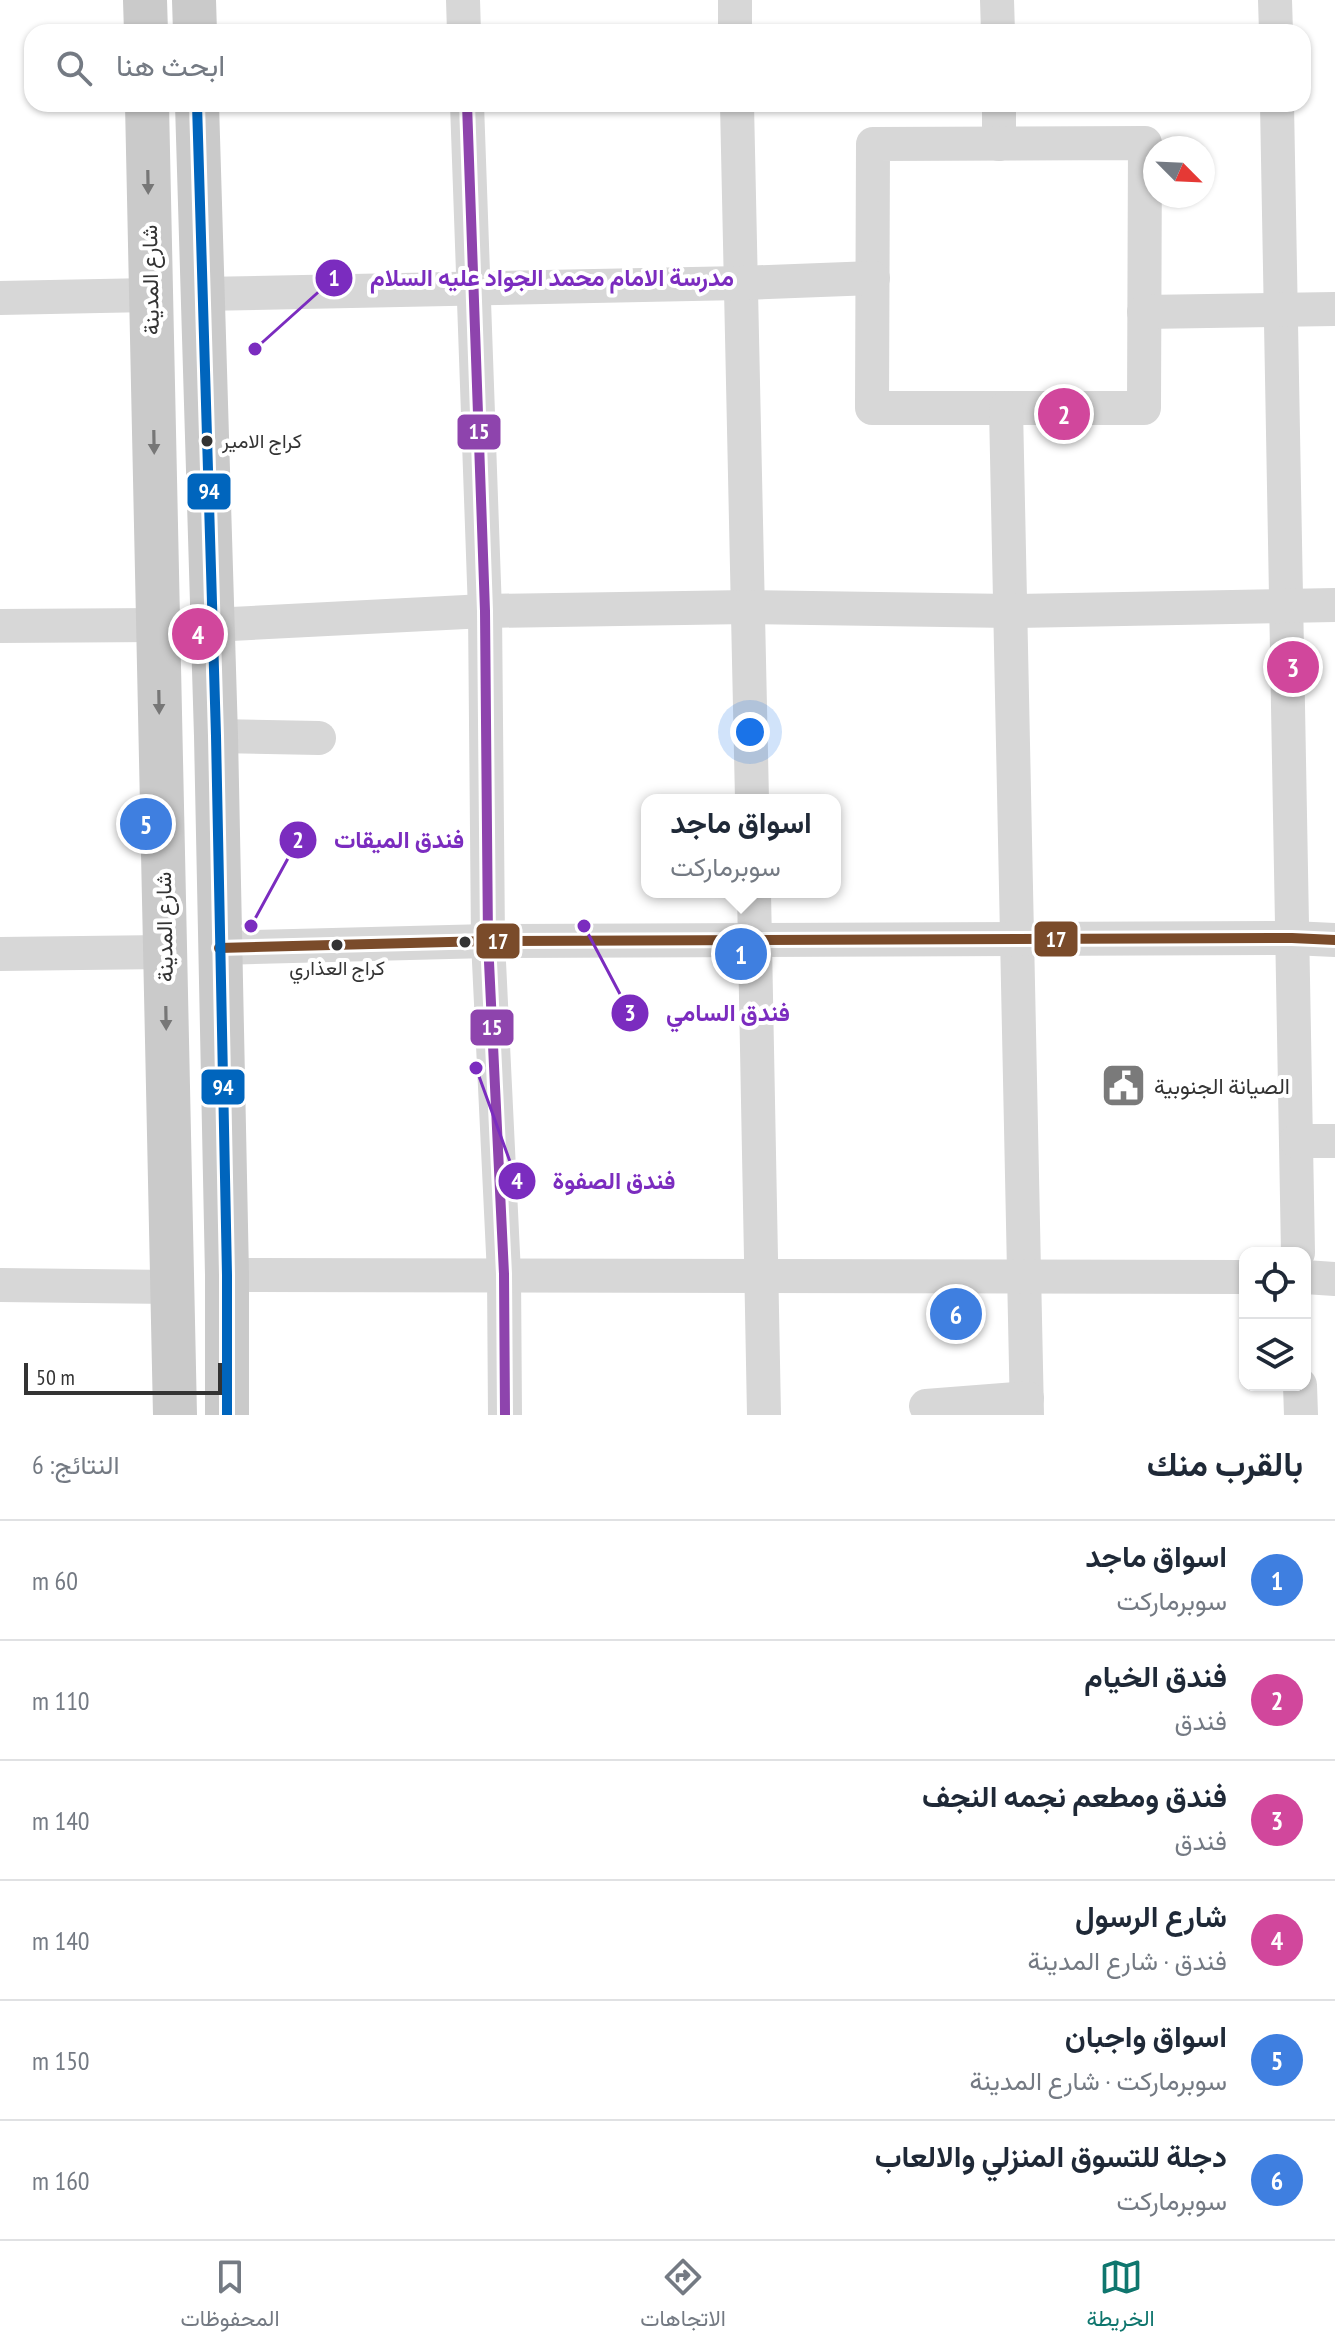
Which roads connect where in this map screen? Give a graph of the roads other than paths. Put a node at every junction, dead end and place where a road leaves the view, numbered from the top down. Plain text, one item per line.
1 (145, 0) edge
2 (194, 0) edge
3 (463, 0) edge
4 (735, 0) edge
5 (997, 0) edge
6 (1275, 0) edge
7 (146, 24) edge
8 (195, 24) edge
9 (464, 24) edge
10 (735, 24) edge
11 (998, 24) edge
12 (1276, 24) edge
13 (147, 112) edge
14 (197, 112) edge
15 (467, 112) edge
16 (737, 112) edge
17 (999, 112) edge
18 (1277, 112) edge
19 (999, 144) junction
20 (873, 278) junction
21 (741, 283) junction
22 (475, 289) junction
23 (202, 294) junction
24 (150, 295) junction
25 (0, 298) edge
26 (1335, 309) edge
27 (1281, 310) junction
28 (1144, 312) junction
29 (1006, 408) junction
30 (1286, 605) junction
31 (1335, 605) edge
32 (748, 607) junction
33 (485, 611) junction
34 (1011, 611) junction
35 (158, 625) junction
36 (212, 625) junction
37 (0, 626) edge
38 (216, 736) junction
39 (319, 738) dead end
40 (752, 794) edge
41 (754, 898) edge
42 (1292, 938) junction
43 (1018, 939) junction
44 (755, 940) junction
45 (1335, 940) edge
46 (488, 941) junction
47 (219, 948) junction
48 (164, 952) junction
49 (0, 954) edge
50 (1296, 1141) junction
51 (1335, 1141) edge
52 (1298, 1247) edge
53 (504, 1274) junction
54 (227, 1275) junction
55 (761, 1275) junction
56 (1025, 1276) junction
57 (1239, 1277) edge
58 (1311, 1277) edge
59 (1335, 1279) edge
60 (0, 1285) edge
61 (172, 1287) junction
62 (1300, 1391) edge
63 (926, 1406) dead end
64 (1027, 1407) edge
65 (175, 1415) edge
66 (227, 1415) edge
67 (505, 1415) edge
68 (764, 1415) edge
69 (1301, 1415) edge

1 - 7 main road
2 - 8 main road
3 - 9 street
4 - 10 street
5 - 11 street
6 - 12 street
13 -> 24 main road, شارع المدينة
14 - 23 main road
15 - 22 street
16 - 21 street
17 - 19 street
18 - 27 street
19 - 20 street
19 - 28 street
20 - 21 street
20 - 29 street
21 - 22 street
21 - 32 street
22 - 23 street
22 - 33 street
23 - 36 main road
24 - 25 street
24 -> 35 main road, شارع المدينة
26 - 27 street
27 - 28 street
27 - 30 street
28 - 29 street
29 - 34 street
30 - 31 street
30 - 34 street
30 - 42 street
32 - 33 street
32 - 34 street
32 - 40 street
33 - 36 street
33 - 46 street
34 - 43 street
35 - 37 street
35 -> 48 main road, شارع المدينة
36 - 38 main road
38 - 39 street
38 - 47 main road
41 - 44 street
42 - 43 street
42 - 45 street
42 - 50 street
43 - 44 street
43 - 56 street
44 - 46 street
44 - 55 street
46 - 47 street
46 - 53 street
47 - 54 main road
48 - 49 street
48 -> 61 main road, شارع المدينة
50 - 51 street
50 - 52 street
53 - 54 street
53 - 55 street
53 - 67 street
54 - 66 main road
55 - 56 street
55 - 68 street
56 - 57 street
56 - 64 street
58 - 59 street
60 - 61 street
61 - 65 main road, شارع المدينة
62 - 69 street
63 - 64 street

